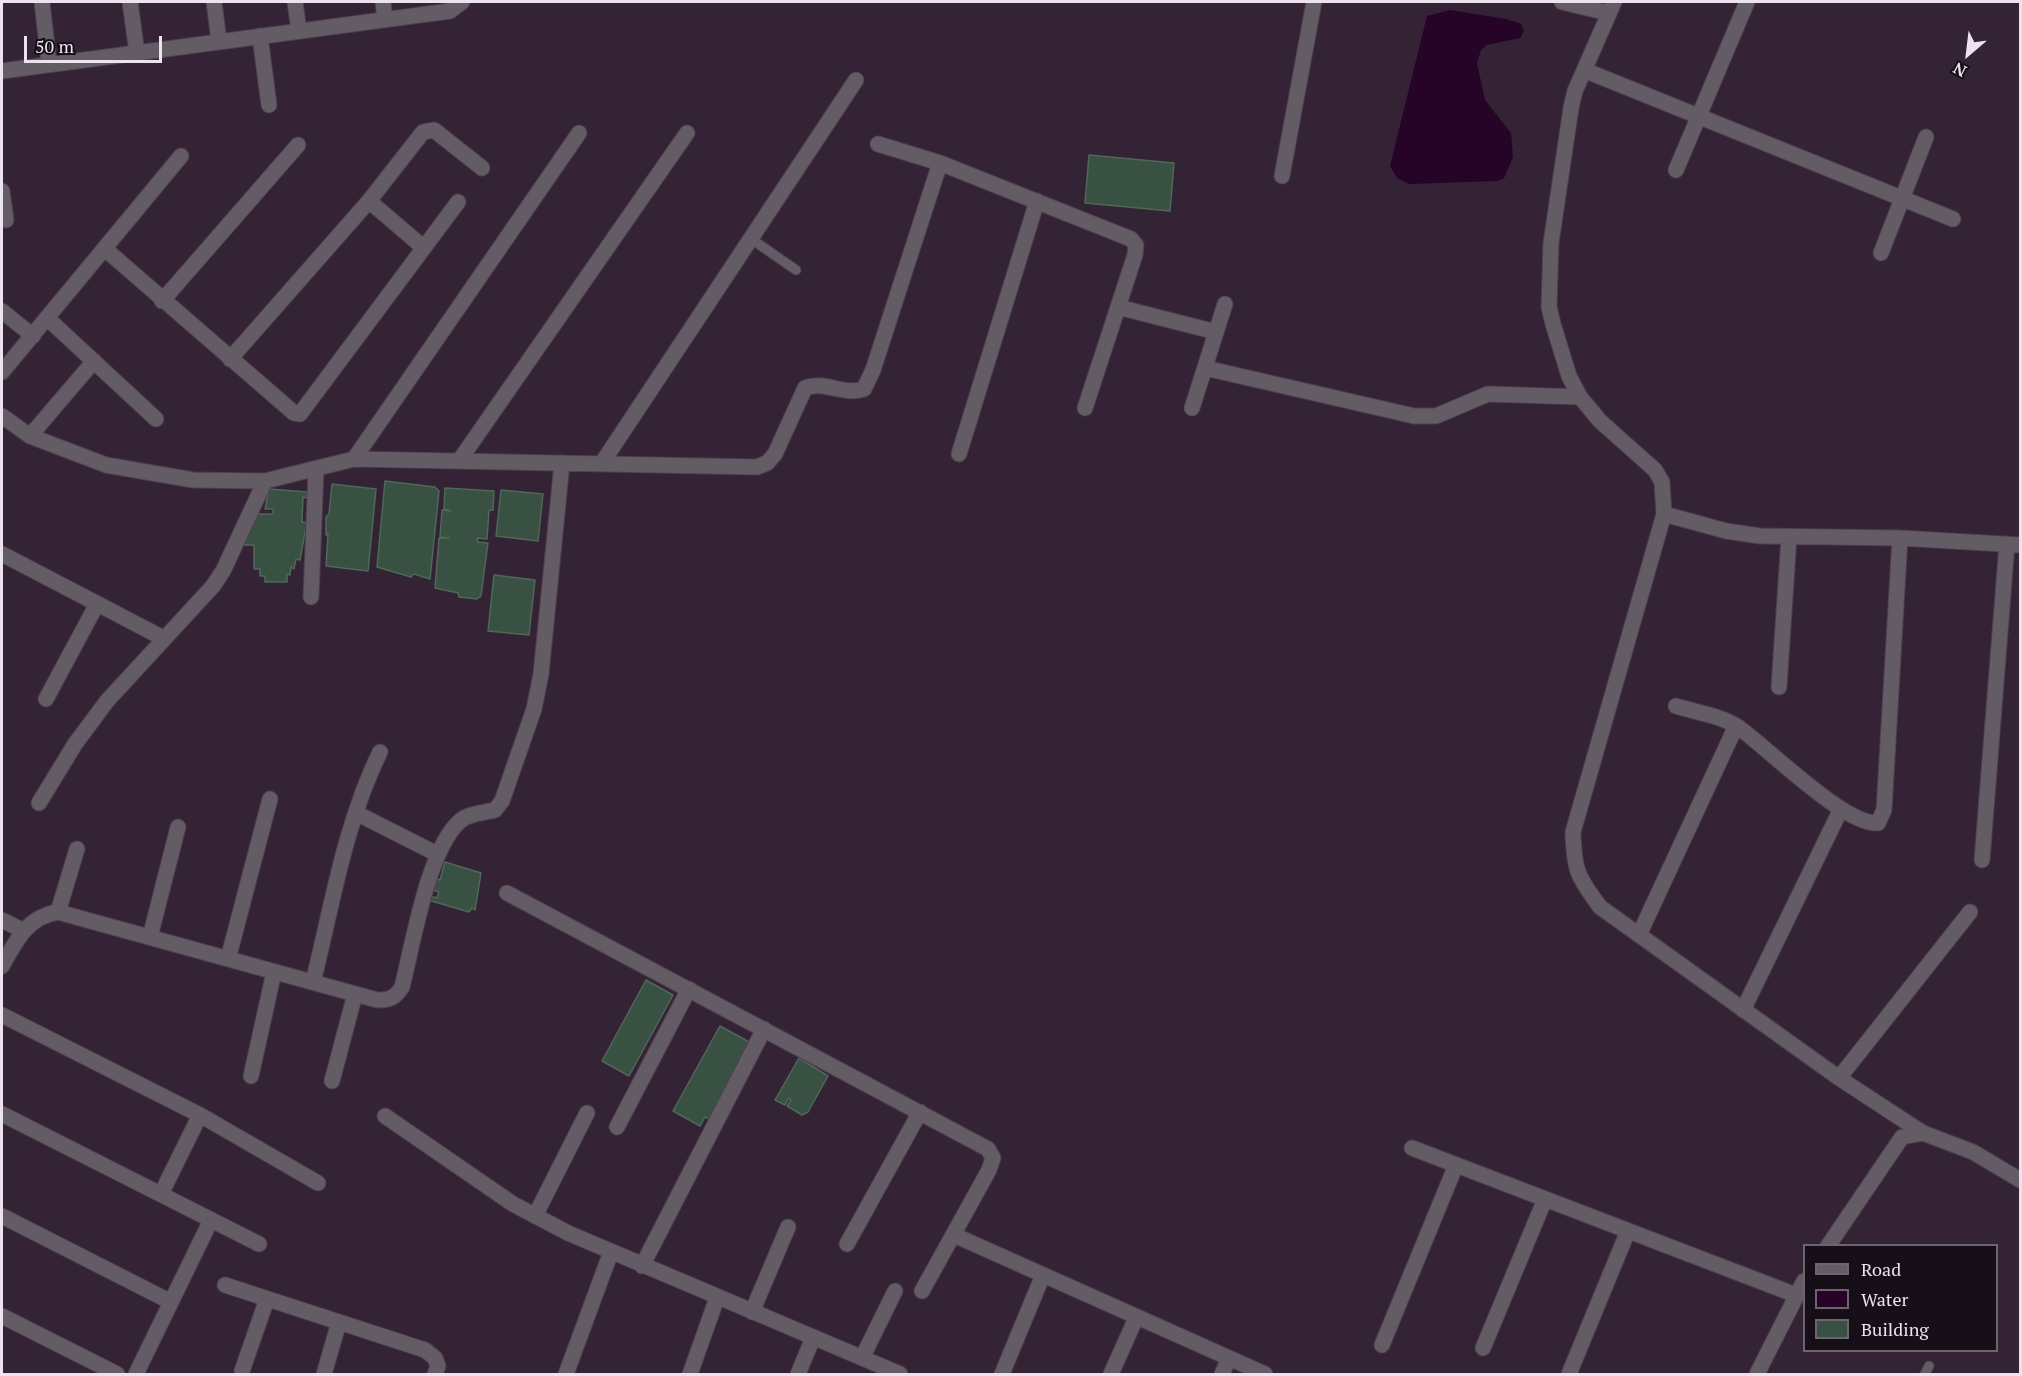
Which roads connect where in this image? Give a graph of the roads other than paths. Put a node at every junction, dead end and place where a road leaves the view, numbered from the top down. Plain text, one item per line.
1 (42, 2) edge
2 (130, 2) edge
3 (214, 2) edge
4 (295, 2) edge
5 (383, 2) edge
6 (462, 2) edge
7 (1314, 2) edge
8 (1562, 2) edge
9 (1747, 2) edge
10 (1611, 7) edge
11 (385, 20) junction
12 (299, 31) junction
13 (260, 36) junction
14 (219, 41) junction
15 (137, 53) junction
16 (49, 64) junction
17 (2, 70) edge
18 (1584, 70) junction
19 (856, 80) dead end
20 (269, 105) dead end
21 (1699, 117) junction
22 (579, 133) dead end
23 (687, 133) dead end
24 (1926, 137) dead end
25 (878, 144) dead end
26 (298, 145) dead end
27 (182, 156) dead end
28 (940, 163) junction
29 (482, 168) dead end
30 (1676, 170) dead end
31 (1282, 176) dead end
32 (2, 191) edge
33 (1901, 199) junction
34 (369, 201) junction
35 (1037, 201) junction
36 (458, 202) dead end
37 (1953, 219) dead end
38 (6, 220) dead end
39 (750, 238) junction
40 (424, 248) junction
41 (105, 249) junction
42 (1881, 253) dead end
43 (796, 270) dead end
44 (162, 301) junction
45 (1225, 304) dead end
46 (1118, 307) junction
47 (2, 311) edge
48 (47, 318) junction
49 (1216, 332) junction
50 (33, 336) junction
51 (230, 359) junction
52 (94, 361) junction
53 (1205, 368) junction
54 (2, 372) edge
55 (1580, 397) junction
56 (1085, 408) dead end
57 (1192, 408) dead end
58 (2, 416) edge
59 (156, 419) dead end
60 (30, 436) junction
61 (959, 454) dead end
62 (354, 459) junction
63 (459, 460) junction
64 (562, 463) junction
65 (602, 464) junction
66 (316, 470) junction
67 (265, 481) junction
68 (1664, 514) junction
69 (1789, 537) junction
70 (1900, 538) junction
71 (2014, 544) edge
72 (2, 554) edge
73 (311, 597) dead end
74 (97, 604) junction
75 (163, 638) junction
76 (1779, 687) dead end
77 (46, 699) dead end
78 (1676, 706) dead end
79 (1736, 726) junction
80 (380, 752) dead end
81 (270, 799) dead end
82 (39, 803) dead end
83 (1841, 809) junction
84 (356, 813) junction
85 (178, 828) dead end
86 (76, 849) dead end
87 (437, 854) junction
88 (1982, 860) dead end
89 (507, 893) dead end
90 (58, 912) junction
91 (1970, 912) dead end
92 (2, 920) edge
93 (22, 930) junction
94 (1639, 935) junction
95 (150, 938) junction
96 (228, 959) junction
97 (2, 966) edge
98 (274, 972) junction
99 (313, 982) junction
100 (689, 989) junction
101 (355, 994) junction
102 (1743, 1010) junction
103 (2, 1015) edge
104 (764, 1029) junction
105 (251, 1076) dead end
106 (1839, 1078) junction
107 (332, 1081) dead end
108 (920, 1112) junction
109 (587, 1113) dead end
110 (2, 1114) edge
111 (200, 1115) junction
112 (385, 1116) dead end
113 (617, 1127) dead end
114 (1923, 1133) junction
115 (1412, 1148) dead end
116 (1456, 1165) junction
117 (2020, 1180) edge
118 (318, 1183) dead end
119 (161, 1194) junction
120 (1545, 1199) junction
121 (2, 1216) edge
122 (535, 1216) junction
123 (212, 1220) junction
124 (788, 1227) dead end
125 (1628, 1231) junction
126 (954, 1235) junction
127 (259, 1244) dead end
128 (847, 1244) dead end
129 (1829, 1244) edge
130 (611, 1252) junction
131 (642, 1266) junction
132 (1043, 1275) junction
133 (1803, 1283) edge
134 (225, 1285) dead end
135 (895, 1291) dead end
136 (922, 1291) dead end
137 (1796, 1295) junction
138 (717, 1298) junction
139 (267, 1299) junction
140 (171, 1302) junction
141 (752, 1312) junction
142 (2, 1316) edge
143 (1136, 1318) junction
144 (339, 1323) junction
145 (813, 1338) junction
146 (1382, 1345) dead end
147 (1483, 1348) dead end
148 (1229, 1358) junction
149 (862, 1359) junction
150 (242, 1371) dead end
151 (117, 1374) edge
152 (136, 1374) edge
153 (324, 1374) edge
154 (435, 1374) edge
155 (566, 1374) edge
156 (690, 1374) edge
157 (798, 1374) edge
158 (900, 1374) edge
159 (1002, 1374) edge
160 (1111, 1374) edge
161 (1222, 1374) edge
162 (1266, 1374) edge
163 (1569, 1374) edge
164 (1757, 1374) edge

1 - 16 street
2 - 15 street
3 - 14 street
4 - 12 street
5 - 11 street
6 - 11 street
7 - 31 street
8 - 10 street
9 - 21 street
10 - 18 street
11 - 12 street
12 - 13 street
13 - 14 street
13 - 20 street
14 - 15 street
15 - 16 street
16 - 17 street
18 - 21 street
18 - 55 street
19 - 39 street
21 - 30 street
21 - 33 street
22 - 62 street
23 - 63 street
24 - 33 street
25 - 28 street
26 - 44 street
27 - 41 street
28 - 35 street
28 - 65 street
29 - 34 street
32 - 38 street
33 - 37 street
33 - 42 street
34 - 40 street
34 - 51 street
35 - 46 street
35 - 61 street
36 - 40 street
39 - 43 lane
39 - 65 street
40 - 51 street
41 - 44 street
41 - 48 street
44 - 51 street
45 - 49 street
46 - 49 street
46 - 56 street
47 - 50 street
48 - 50 street
48 - 52 street
49 - 53 street
50 - 54 street
52 - 59 street
52 - 60 street
53 - 55 street
53 - 57 street
55 - 68 street
58 - 60 street
60 - 67 street
62 - 63 street
62 - 66 street
63 - 64 street
64 - 65 street
64 - 87 street
66 - 67 street
66 - 73 street
67 - 75 street
68 - 69 street
68 - 94 street
69 - 70 street
69 - 76 street
70 - 71 street
70 - 83 street
71 - 88 street
72 - 74 street
74 - 75 street
74 - 77 street
75 - 82 street
78 - 79 street
79 - 83 street
79 - 94 street
80 - 84 street
81 - 96 street
83 - 102 street
84 - 87 street
84 - 99 street
85 - 95 street
86 - 90 street
87 - 101 street
89 - 100 street
90 - 93 street
90 - 95 street
91 - 106 street
92 - 93 street
93 - 97 street
94 - 102 street
95 - 96 street
96 - 98 street
98 - 99 street
98 - 105 street
99 - 101 street
100 - 104 street
100 - 113 street
101 - 107 street
102 - 106 street
103 - 111 street
104 - 108 street
104 - 131 street
106 - 114 street
108 - 126 street
108 - 128 street
109 - 122 street
110 - 119 street
111 - 118 street
111 - 119 street
112 - 122 street
114 - 117 street
114 - 129 street
115 - 116 street
116 - 120 street
116 - 146 street
119 - 123 street
120 - 125 street
120 - 147 street
121 - 140 street
122 - 130 street
123 - 127 street
123 - 140 street
124 - 141 street
125 - 137 street
125 - 163 street
126 - 132 street
126 - 136 street
130 - 131 street
130 - 155 street
131 - 138 street
132 - 143 street
132 - 159 street
133 - 137 street
134 - 139 street
135 - 149 street
137 - 164 street
138 - 141 street
138 - 156 street
139 - 144 street
139 - 150 street
140 - 152 street
141 - 145 street
142 - 151 street
143 - 148 street
143 - 160 street
144 - 153 street
144 - 154 street
145 - 149 street
145 - 157 street
148 - 161 street
148 - 162 street
149 - 158 street

